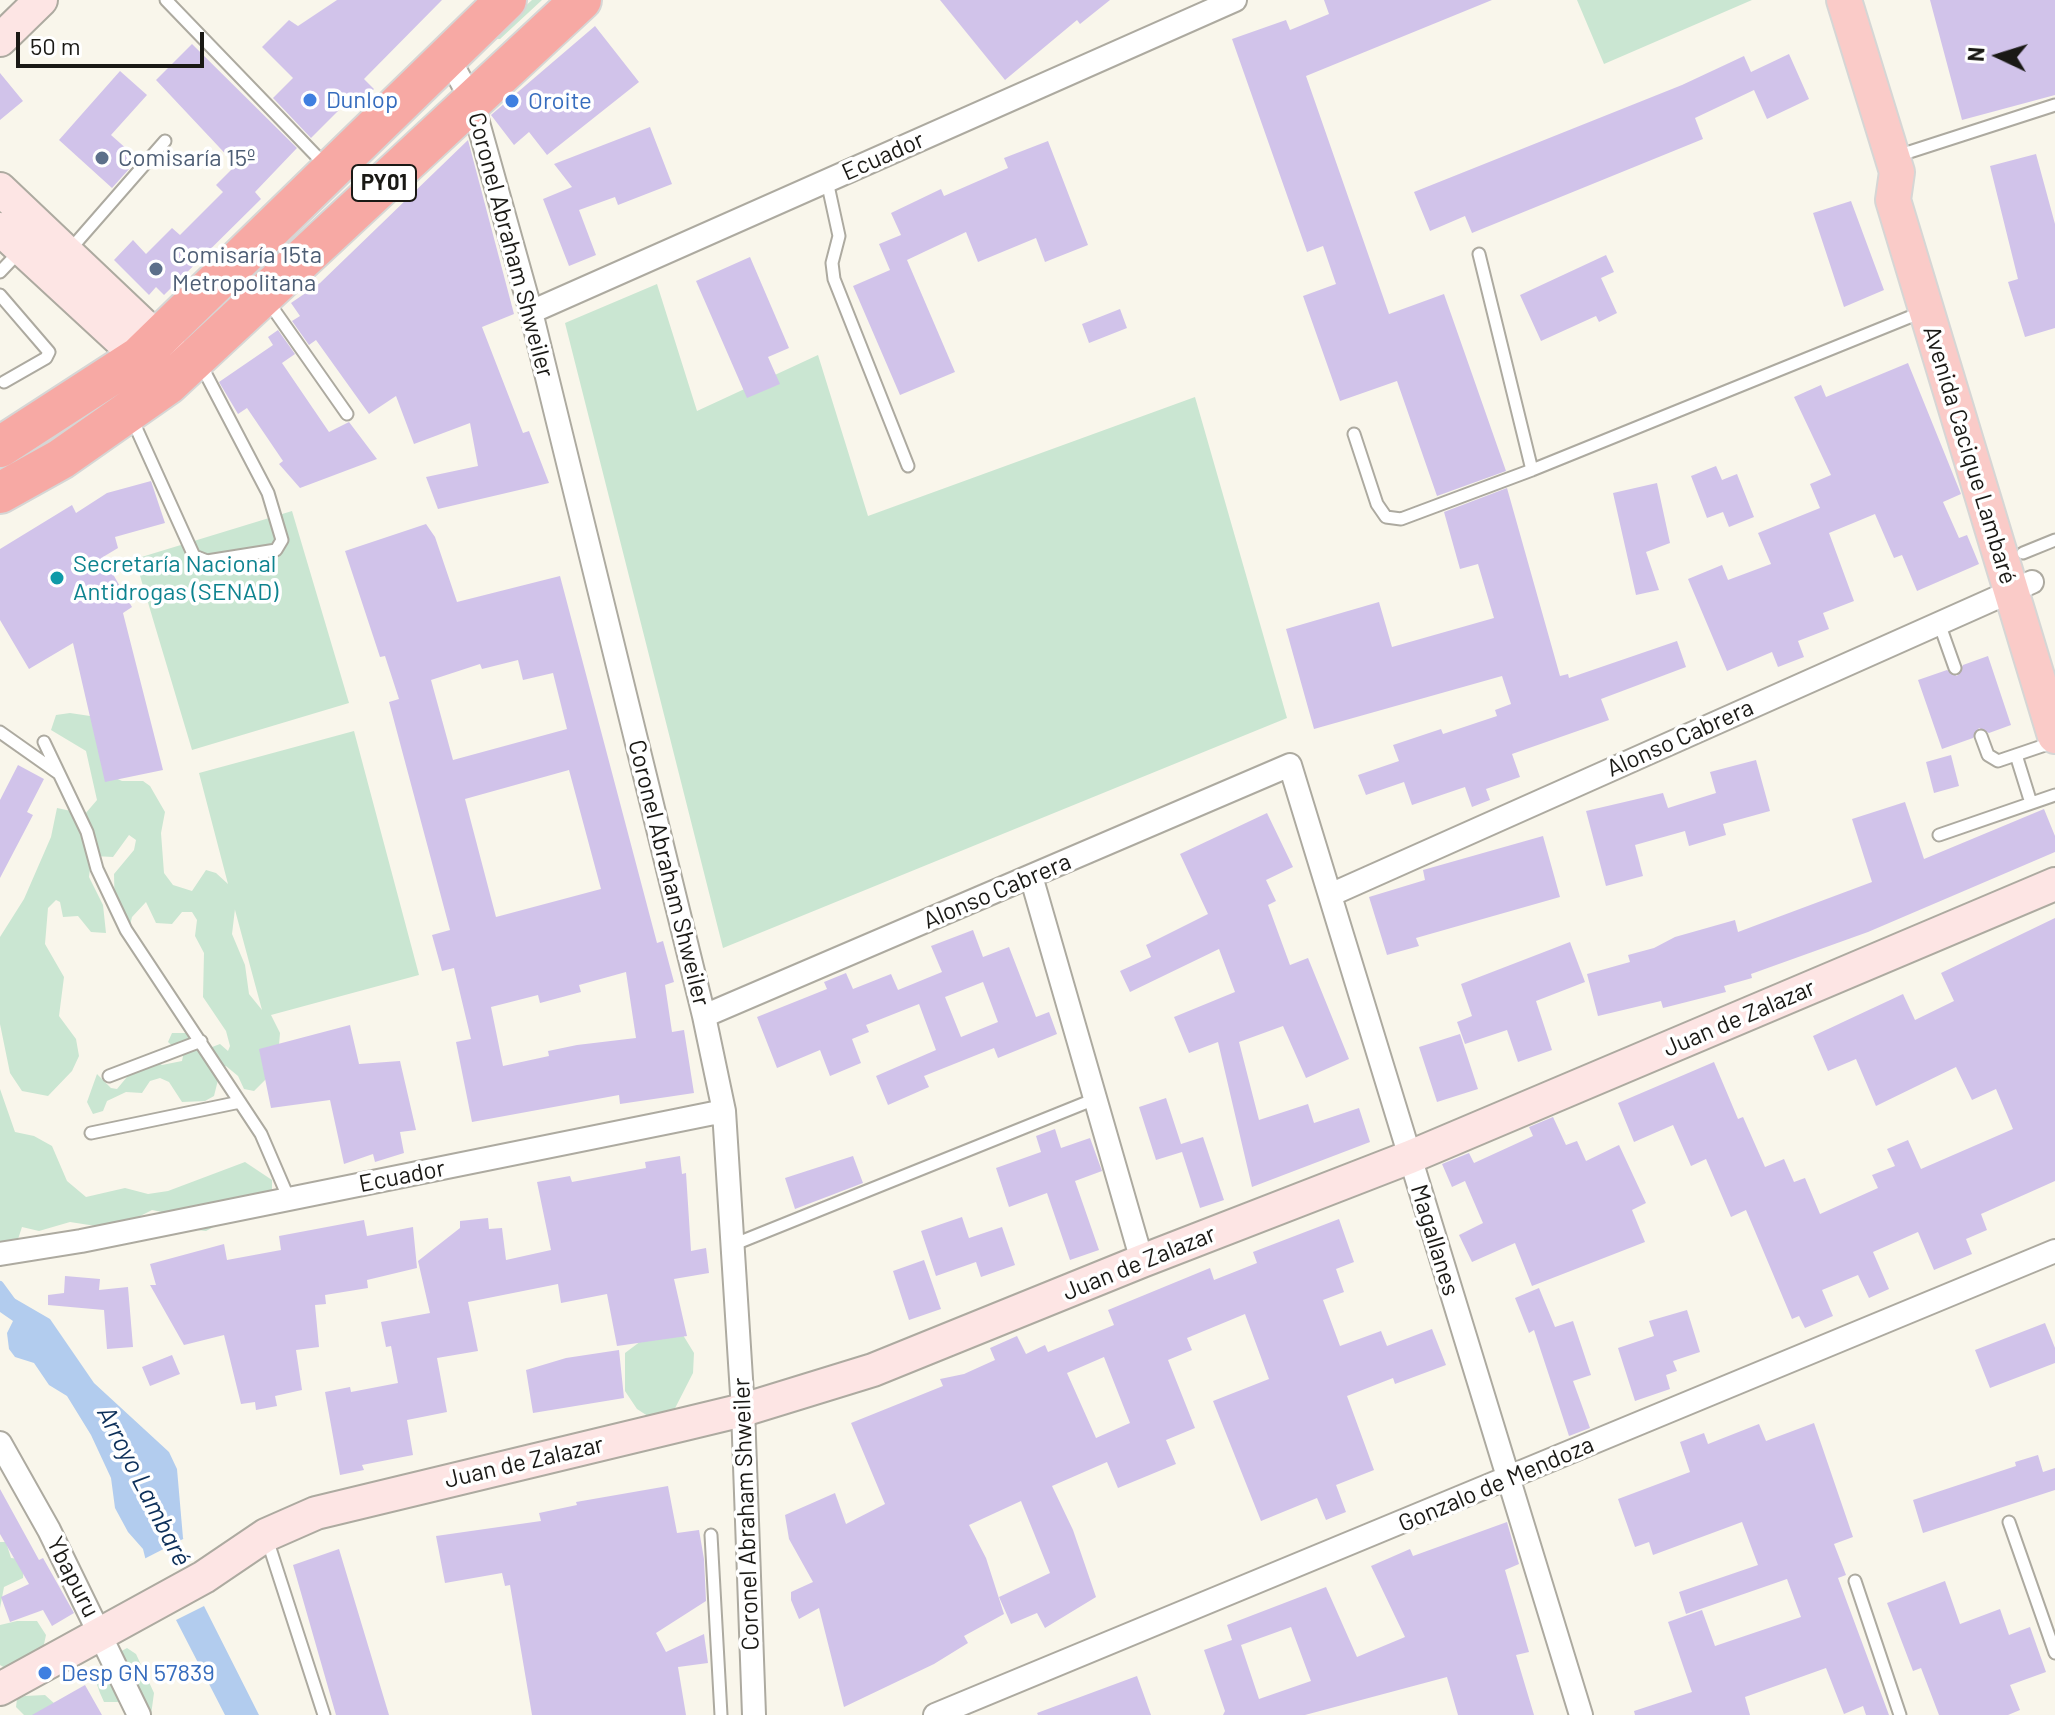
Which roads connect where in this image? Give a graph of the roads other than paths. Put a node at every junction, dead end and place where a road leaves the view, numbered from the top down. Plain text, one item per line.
1 (41, 0) edge
2 (166, 0) edge
3 (506, 0) edge
4 (581, 0) edge
5 (1235, 0) edge
6 (1844, 0) edge
7 (0, 40) edge
8 (447, 55) junction
9 (472, 101) junction
10 (2055, 105) edge
11 (165, 141) dead end
12 (1895, 165) junction
13 (330, 170) junction
14 (827, 181) junction
15 (0, 189) edge
16 (7, 250) edge
17 (67, 253) junction
18 (1479, 254) dead end
19 (263, 294) junction
20 (0, 295) edge
21 (1926, 311) junction
22 (531, 312) junction
23 (149, 348) junction
24 (184, 369) junction
25 (1, 381) edge
26 (129, 412) junction
27 (347, 414) dead end
28 (1354, 434) dead end
29 (0, 447) edge
30 (908, 466) dead end
31 (1532, 470) junction
32 (0, 493) edge
33 (2055, 540) edge
34 (2022, 575) junction
35 (1938, 622) junction
36 (1955, 668) dead end
37 (2050, 673) edge
38 (0, 732) edge
39 (1981, 736) dead end
40 (2055, 739) edge
41 (44, 742) dead end
42 (2016, 755) junction
43 (1290, 765) joint
44 (60, 774) junction
45 (2055, 795) edge
46 (2031, 803) junction
47 (1939, 835) dead end
48 (1031, 876) junction
49 (2055, 884) edge
50 (1330, 895) junction
51 (704, 1016) junction
52 (201, 1041) junction
53 (109, 1076) dead end
54 (1095, 1099) junction
55 (240, 1102) junction
56 (724, 1111) junction
57 (91, 1133) dead end
58 (1410, 1157) junction
59 (289, 1199) junction
60 (735, 1244) junction
61 (2055, 1251) edge
62 (6, 1253) edge
63 (1142, 1261) junction
64 (743, 1410) junction
65 (0, 1443) edge
66 (1508, 1480) junction
67 (2009, 1522) dead end
68 (266, 1535) junction
69 (711, 1535) dead end
70 (1855, 1581) dead end
71 (102, 1635) junction
72 (2055, 1653) edge
73 (0, 1689) edge
74 (139, 1715) edge
75 (324, 1715) edge
76 (721, 1715) edge
77 (754, 1715) edge
78 (935, 1715) edge
79 (1581, 1715) edge
80 (1900, 1715) edge

1 - 7 street
2 - 13 lane
3 - 8 highway, PY01
4 - 9 highway, PY01
5 - 14 street, Ecuador
6 - 12 main road, Avenida Cacique Lambaré
8 - 9 street, Coronel Abraham Shweiler
8 - 13 highway, PY01
9 - 19 highway, PY01
9 - 22 street, Coronel Abraham Shweiler
10 - 12 lane
11 - 17 lane
12 - 21 main road, Avenida Cacique Lambaré
12 - 34 main road, Avenida Cacique Lambaré
13 - 23 highway, PY01
14 - 22 street, Ecuador
14 - 30 lane
15 - 17 street
16 - 23 street
17 - 23 street
18 - 31 lane
19 - 24 highway, PY01
19 - 27 lane
20 - 25 lane
21 - 31 lane
21 - 34 main road, Avenida Cacique Lambaré
22 - 51 street, Coronel Abraham Shweiler
23 - 24 street
23 - 29 highway, PY01
24 - 26 highway, PY01
24 - 26 lane
26 - 32 highway, PY01
28 - 31 lane
33 - 34 lane
34 - 35 street, Alonso Cabrera
34 - 37 main road, Avenida Cacique Lambaré
35 - 36 lane
35 - 50 street, Alonso Cabrera
37 - 40 main road, Avenida Cacique Lambaré
38 - 44 lane
39 - 42 lane
40 - 42 lane
41 - 44 lane
42 - 46 lane
43 - 48 street, Alonso Cabrera
43 - 50 street, Magallanes
44 - 52 lane
45 - 46 lane
46 - 47 lane
48 - 51 street, Alonso Cabrera
48 - 54 street
49 - 58 street, Juan de Zalazar
50 - 58 street, Magallanes
51 - 56 street, Coronel Abraham Shweiler
52 - 53 lane
52 - 55 lane
54 - 60 lane
54 - 63 street
55 - 57 lane
55 - 59 lane
56 - 59 street, Ecuador
56 - 60 street, Coronel Abraham Shweiler
58 - 63 street, Juan de Zalazar
58 - 66 street, Magallanes
59 - 62 street, Ecuador
60 - 64 street, Coronel Abraham Shweiler
61 - 66 street, Gonzalo de Mendoza
63 - 64 street, Juan de Zalazar
64 - 68 street, Juan de Zalazar
64 - 77 street, Coronel Abraham Shweiler
65 - 71 street, Ybapuru
66 - 78 street, Gonzalo de Mendoza
66 - 79 street, Magallanes
67 - 72 lane
68 - 71 street, Juan de Zalazar
68 - 75 lane
69 - 76 lane
70 - 80 lane
71 - 73 street
71 - 74 street, Ybapuru

